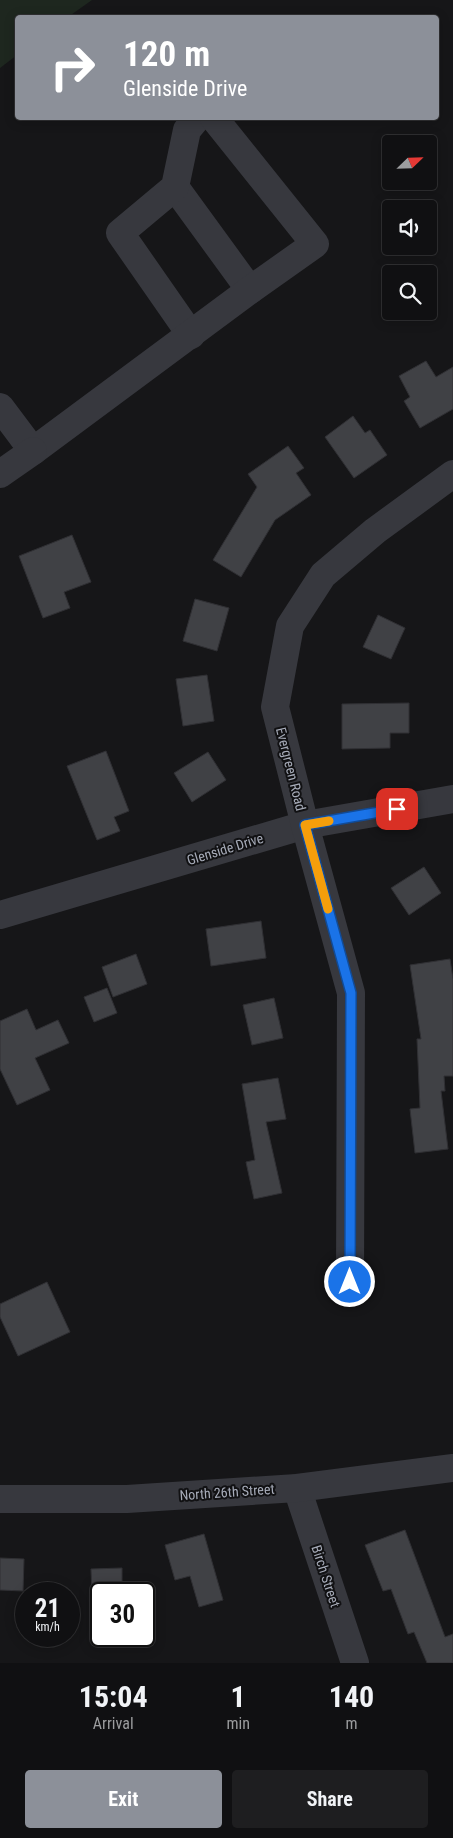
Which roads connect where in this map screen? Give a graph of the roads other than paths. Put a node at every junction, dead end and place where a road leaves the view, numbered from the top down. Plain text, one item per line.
1 (195, 120) edge
2 (216, 120) edge
3 (175, 187) junction
4 (250, 290) junction
5 (191, 335) junction
6 (0, 407) edge
7 (33, 452) junction
8 (0, 474) edge
9 (453, 474) edge
10 (453, 799) edge
11 (305, 825) junction
12 (0, 915) edge
13 (350, 1282) dead end
14 (453, 1468) edge
15 (297, 1488) junction
16 (0, 1499) edge
17 (355, 1663) edge

1 - 3 street
2 - 4 street
3 - 4 street
3 - 5 street
4 - 5 street
5 - 7 street
6 - 7 street
7 - 8 street
9 - 11 street, Evergreen Road
10 - 11 street, Glenside Drive
11 - 12 street, Glenside Drive
11 - 13 street, Evergreen Road
14 - 15 street, North 26th Street
15 - 16 street, North 26th Street
15 - 17 street, Birch Street

